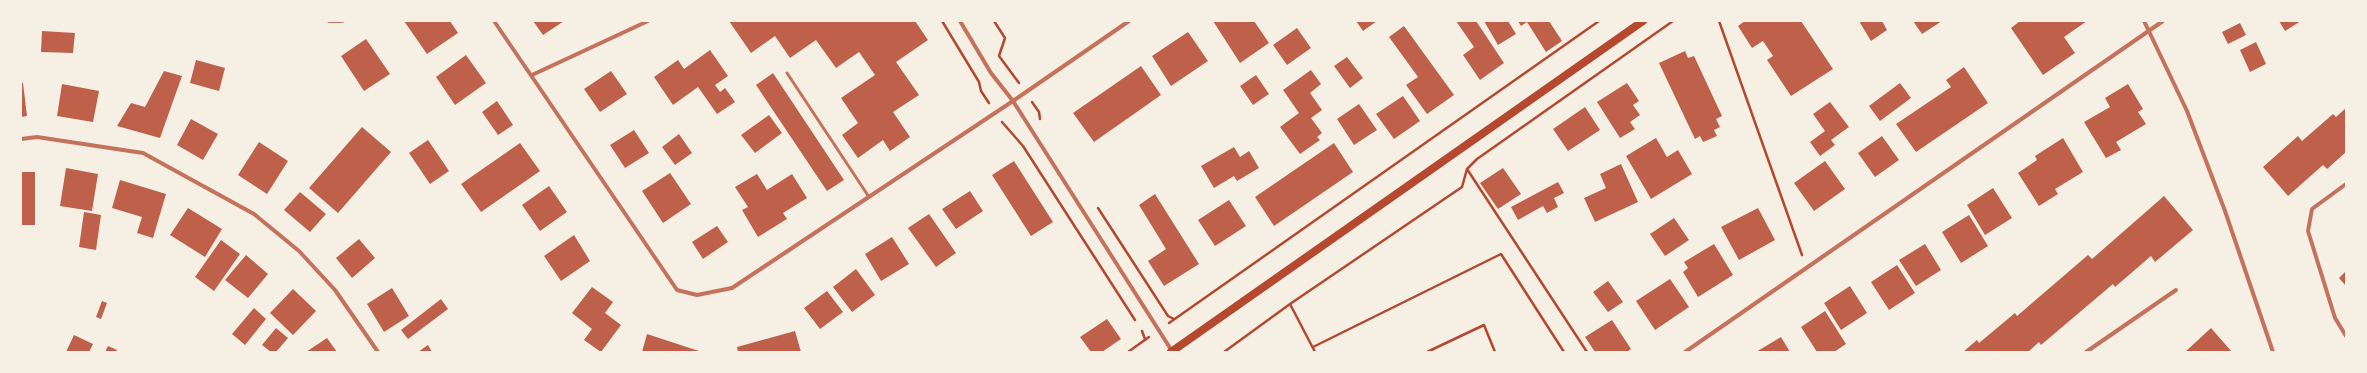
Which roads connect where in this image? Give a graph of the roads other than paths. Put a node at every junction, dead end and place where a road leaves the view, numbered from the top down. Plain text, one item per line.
1 (329, 21) edge
2 (342, 21) edge
3 (494, 21) edge
4 (648, 21) edge
5 (960, 21) edge
6 (1129, 21) edge
7 (1644, 21) edge
8 (2144, 21) edge
9 (2163, 21) edge
10 (2149, 30) junction
11 (787, 73) dead end
12 (532, 76) junction
13 (1013, 102) junction
14 (21, 139) edge
15 (2346, 184) edge
16 (869, 197) junction
17 (2176, 290) dead end
18 (2346, 336) edge
19 (378, 352) edge
20 (1172, 352) edge
21 (1685, 352) edge
22 (2086, 352) edge
23 (2273, 352) edge

1 - 2 street
3 - 12 street
4 - 12 street
5 - 13 street
6 - 13 street
7 - 20 main road
8 - 10 street
9 - 10 street
10 - 21 street
10 - 23 street
11 - 16 lane
12 - 16 street
13 - 16 street
13 - 20 street
14 - 19 street
15 - 18 street
17 - 22 street

